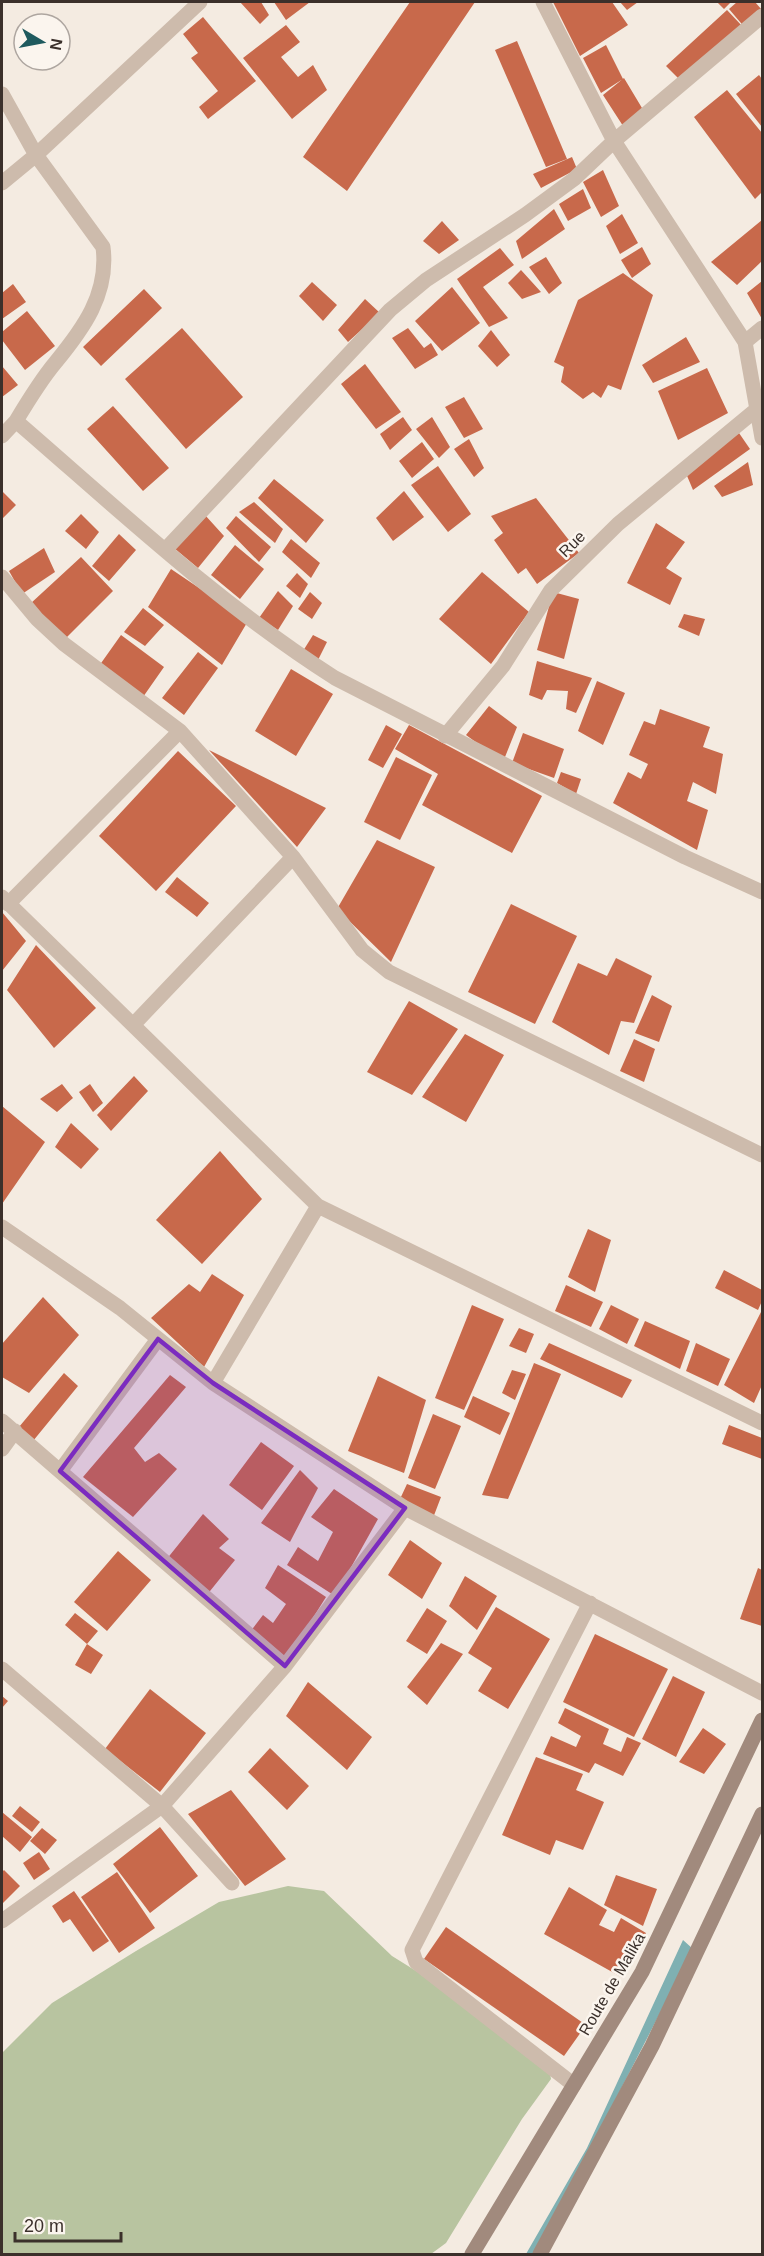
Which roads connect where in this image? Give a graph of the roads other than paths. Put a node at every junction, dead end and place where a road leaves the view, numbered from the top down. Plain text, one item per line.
1 (201, 2) edge
2 (543, 2) edge
3 (762, 16) edge
4 (2, 94) edge
5 (614, 141) junction
6 (36, 155) junction
7 (2, 183) edge
8 (762, 328) edge
9 (745, 342) junction
10 (757, 409) junction
11 (16, 421) junction
12 (2, 435) edge
13 (762, 438) edge
14 (165, 550) junction
15 (2, 577) edge
16 (180, 731) junction
17 (445, 736) junction
18 (293, 857) junction
19 (762, 892) edge
20 (5, 901) edge
21 (133, 1025) junction
22 (762, 1155) edge
23 (318, 1206) junction
24 (2, 1227) edge
25 (158, 1339) junction
26 (213, 1383) junction
27 (2, 1421) edge
28 (762, 1423) edge
29 (15, 1431) junction
30 (2, 1449) edge
31 (60, 1471) junction
32 (405, 1508) junction
33 (590, 1603) junction
34 (285, 1666) junction
35 (2, 1669) edge
36 (762, 1693) edge
37 (762, 1720) edge
38 (162, 1806) junction
39 (762, 1814) edge
40 (232, 1883) dead end
41 (3, 1917) edge
42 (574, 2085) junction
43 (472, 2254) edge
44 (540, 2254) edge

1 - 6 street
2 - 5 street
3 - 5 street
4 - 6 street
5 - 9 street
5 - 14 street
6 - 7 street
6 - 11 street
8 - 9 street
9 - 10 street
10 - 13 street
10 - 17 street, Rue
11 - 12 street
11 - 14 street
14 - 17 street
15 - 16 street
16 - 18 street
16 - 20 street
17 - 19 street
18 - 21 street
18 - 22 street
20 - 21 street
21 - 23 street
23 - 26 street
23 - 28 street
24 - 25 street
25 - 26 street
25 - 31 street
26 - 32 street
27 - 29 street
29 - 30 street
29 - 31 street
31 - 34 street
32 - 33 street
32 - 34 street
33 - 36 street
33 - 42 street
34 - 38 street
35 - 38 street
37 - 42 main road, Route de Malika
38 - 40 street
38 - 41 street
39 - 44 main road
42 - 43 main road, Route de Malika

